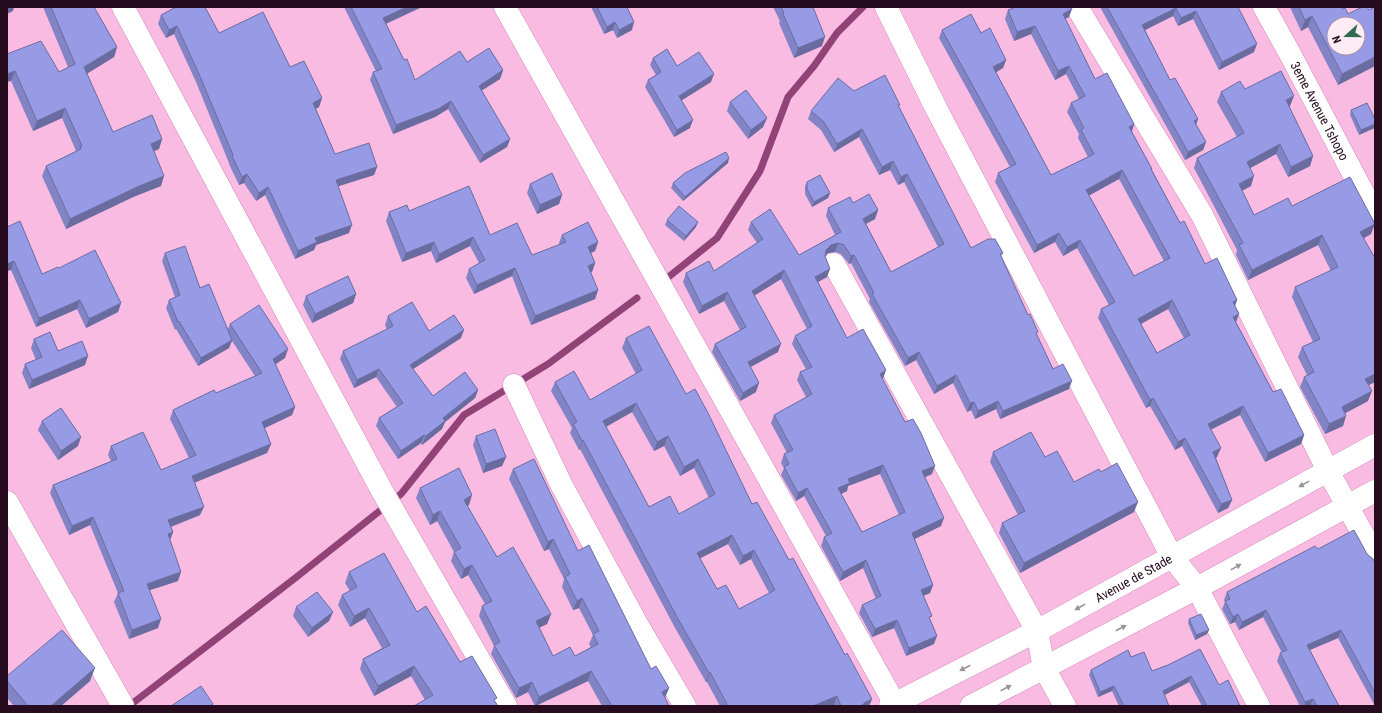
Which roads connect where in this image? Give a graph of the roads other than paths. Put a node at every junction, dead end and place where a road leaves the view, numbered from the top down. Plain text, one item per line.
1 (123, 7) edge
2 (505, 7) edge
3 (886, 7) edge
4 (1077, 7) edge
5 (1264, 7) edge
6 (1375, 215) edge
7 (834, 264) dead end
8 (514, 385) dead end
9 (1375, 445) edge
10 (1328, 471) junction
11 (1375, 491) edge
12 (7, 502) edge
13 (1347, 506) junction
14 (1375, 556) edge
15 (1172, 557) junction
16 (1197, 588) junction
17 (1037, 631) junction
18 (1044, 668) junction
19 (894, 705) edge
20 (123, 706) edge
21 (506, 706) edge
22 (685, 706) edge
23 (971, 706) edge
24 (1065, 706) edge
25 (1259, 706) edge

1 - 21 street
2 - 19 street
3 - 15 street
4 - 10 street
5 - 6 street, 3eme Avenue Tshopo
7 - 17 street
8 - 22 street
9 - 10 street, Avenue de Stade
10 - 13 street
10 -> 15 street, Avenue de Stade
11 - 13 street
12 - 20 street
13 - 14 street
16 -> 13 street
15 - 16 street
15 -> 17 street, Avenue de Stade
18 -> 16 street
16 - 25 street
17 - 18 street
17 -> 19 street, Avenue de Stade
23 -> 18 street
18 - 24 street

